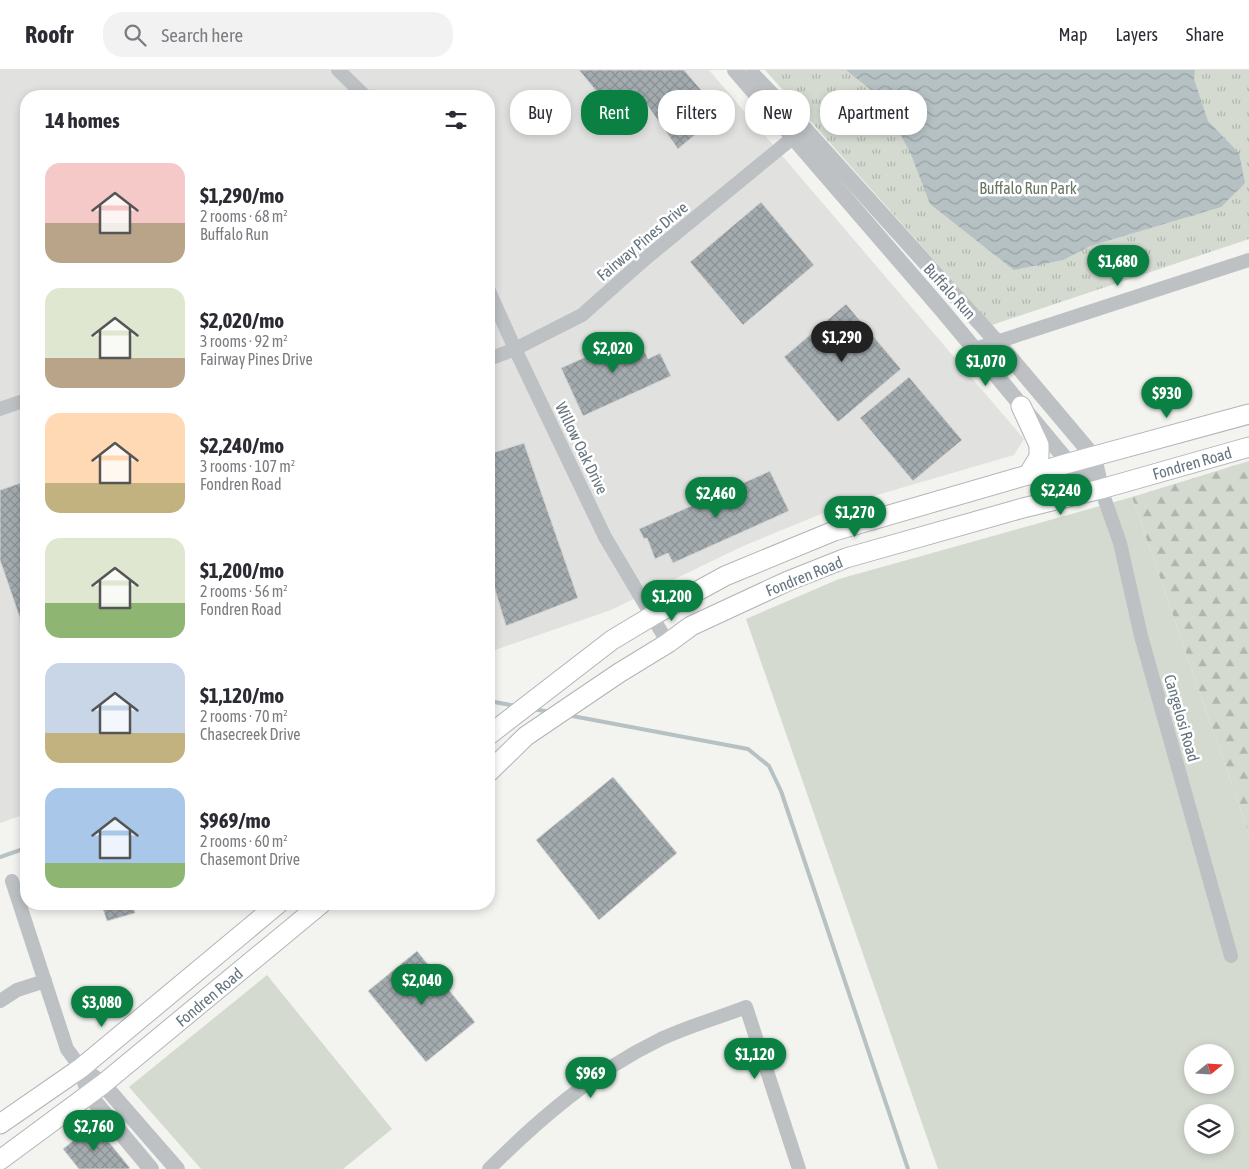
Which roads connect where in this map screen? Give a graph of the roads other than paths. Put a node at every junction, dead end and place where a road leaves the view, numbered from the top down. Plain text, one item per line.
1 (338, 70) edge
2 (735, 70) edge
3 (748, 70) edge
4 (359, 90) edge
5 (755, 90) edge
6 (764, 90) edge
7 (797, 135) edge
8 (801, 135) edge
9 (801, 135) edge
10 (1249, 260) edge
11 (495, 305) edge
12 (996, 342) junction
13 (975, 349) junction
14 (515, 350) junction
15 (495, 358) edge
16 (20, 402) edge
17 (1021, 406) junction
18 (0, 409) edge
19 (1248, 420) edge
20 (1249, 446) edge
21 (1094, 457) junction
22 (1069, 463) junction
23 (1028, 475) junction
24 (1101, 489) junction
25 (834, 531) junction
26 (846, 558) junction
27 (652, 616) junction
28 (668, 643) junction
29 (495, 730) edge
30 (495, 766) edge
31 (12, 881) dead end
32 (20, 905) edge
33 (21, 910) edge
34 (271, 910) edge
35 (314, 910) edge
36 (239, 936) junction
37 (257, 956) junction
38 (1231, 956) dead end
39 (45, 982) junction
40 (0, 1001) edge
41 (81, 1068) junction
42 (96, 1089) junction
43 (0, 1124) edge
44 (0, 1160) edge
45 (151, 1169) edge
46 (177, 1169) edge
47 (488, 1169) edge
48 (799, 1169) edge

1 - 4 street
2 - 5 street, Buffalo Run
3 - 6 street, Buffalo Run
7 - 14 street, Fairway Pines Drive
8 - 12 street, Buffalo Run
9 - 13 street, Buffalo Run
10 - 12 street
11 - 14 street, Willow Oak Drive
12 - 13 street
12 - 21 street, Buffalo Run
13 - 17 street, Buffalo Run
14 - 15 street, Fairway Pines Drive
14 - 27 street, Willow Oak Drive
16 - 18 street
17 - 22 street, Buffalo Run
17 - 23 main road
19 - 21 main road, Fondren Road
20 - 24 main road, Fondren Road
21 - 22 main road, Fondren Road
21 - 24 street, Buffalo Run
22 - 23 main road, Fondren Road
22 - 24 street, Buffalo Run
23 - 25 main road, Fondren Road
24 - 26 main road, Fondren Road
24 - 38 street, Cangelosi Road
25 - 26 main road
25 - 27 main road, Fondren Road
26 - 28 main road, Fondren Road
27 - 28 street, Willow Oak Drive
27 - 29 main road, Fondren Road
28 - 30 main road, Fondren Road
31 - 32 street
33 - 39 street
34 - 36 main road, Fondren Road
35 - 37 main road, Fondren Road
36 - 37 main road
36 - 41 main road, Fondren Road
37 - 42 main road, Fondren Road
39 - 40 street
39 - 41 street
41 - 42 street
41 - 43 main road, Fondren Road
42 - 44 main road, Fondren Road
42 - 45 street
42 - 46 street
47 - 48 street

